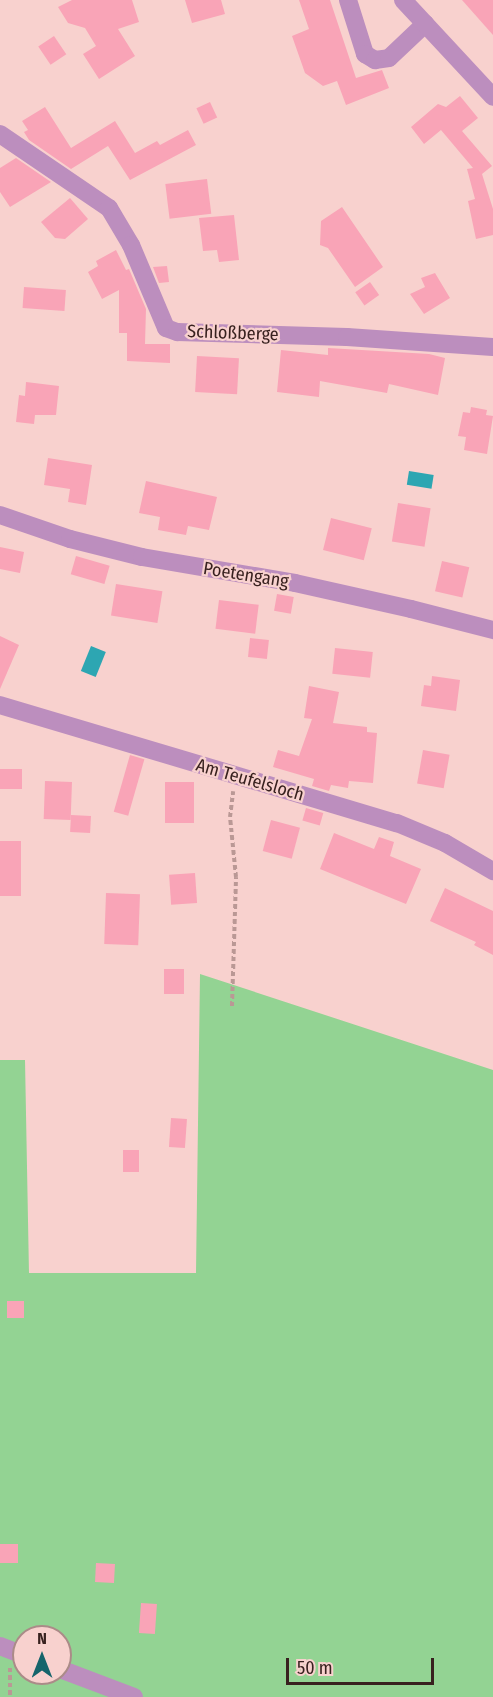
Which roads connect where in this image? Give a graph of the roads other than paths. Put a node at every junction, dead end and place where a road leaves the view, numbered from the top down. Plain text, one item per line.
1 (348, 0) edge
2 (403, 0) edge
3 (425, 24) junction
4 (493, 97) edge
5 (0, 134) edge
6 (493, 347) edge
7 (0, 515) edge
8 (493, 630) edge
9 (0, 705) edge
10 (493, 872) edge
11 (72, 1674) edge
12 (134, 1697) edge

1 - 3 street
2 - 3 street
3 - 4 street
5 - 6 street, Schloßberge
7 - 8 street, Poetengang
9 - 10 street, Am Teufelsloch
11 - 12 street

